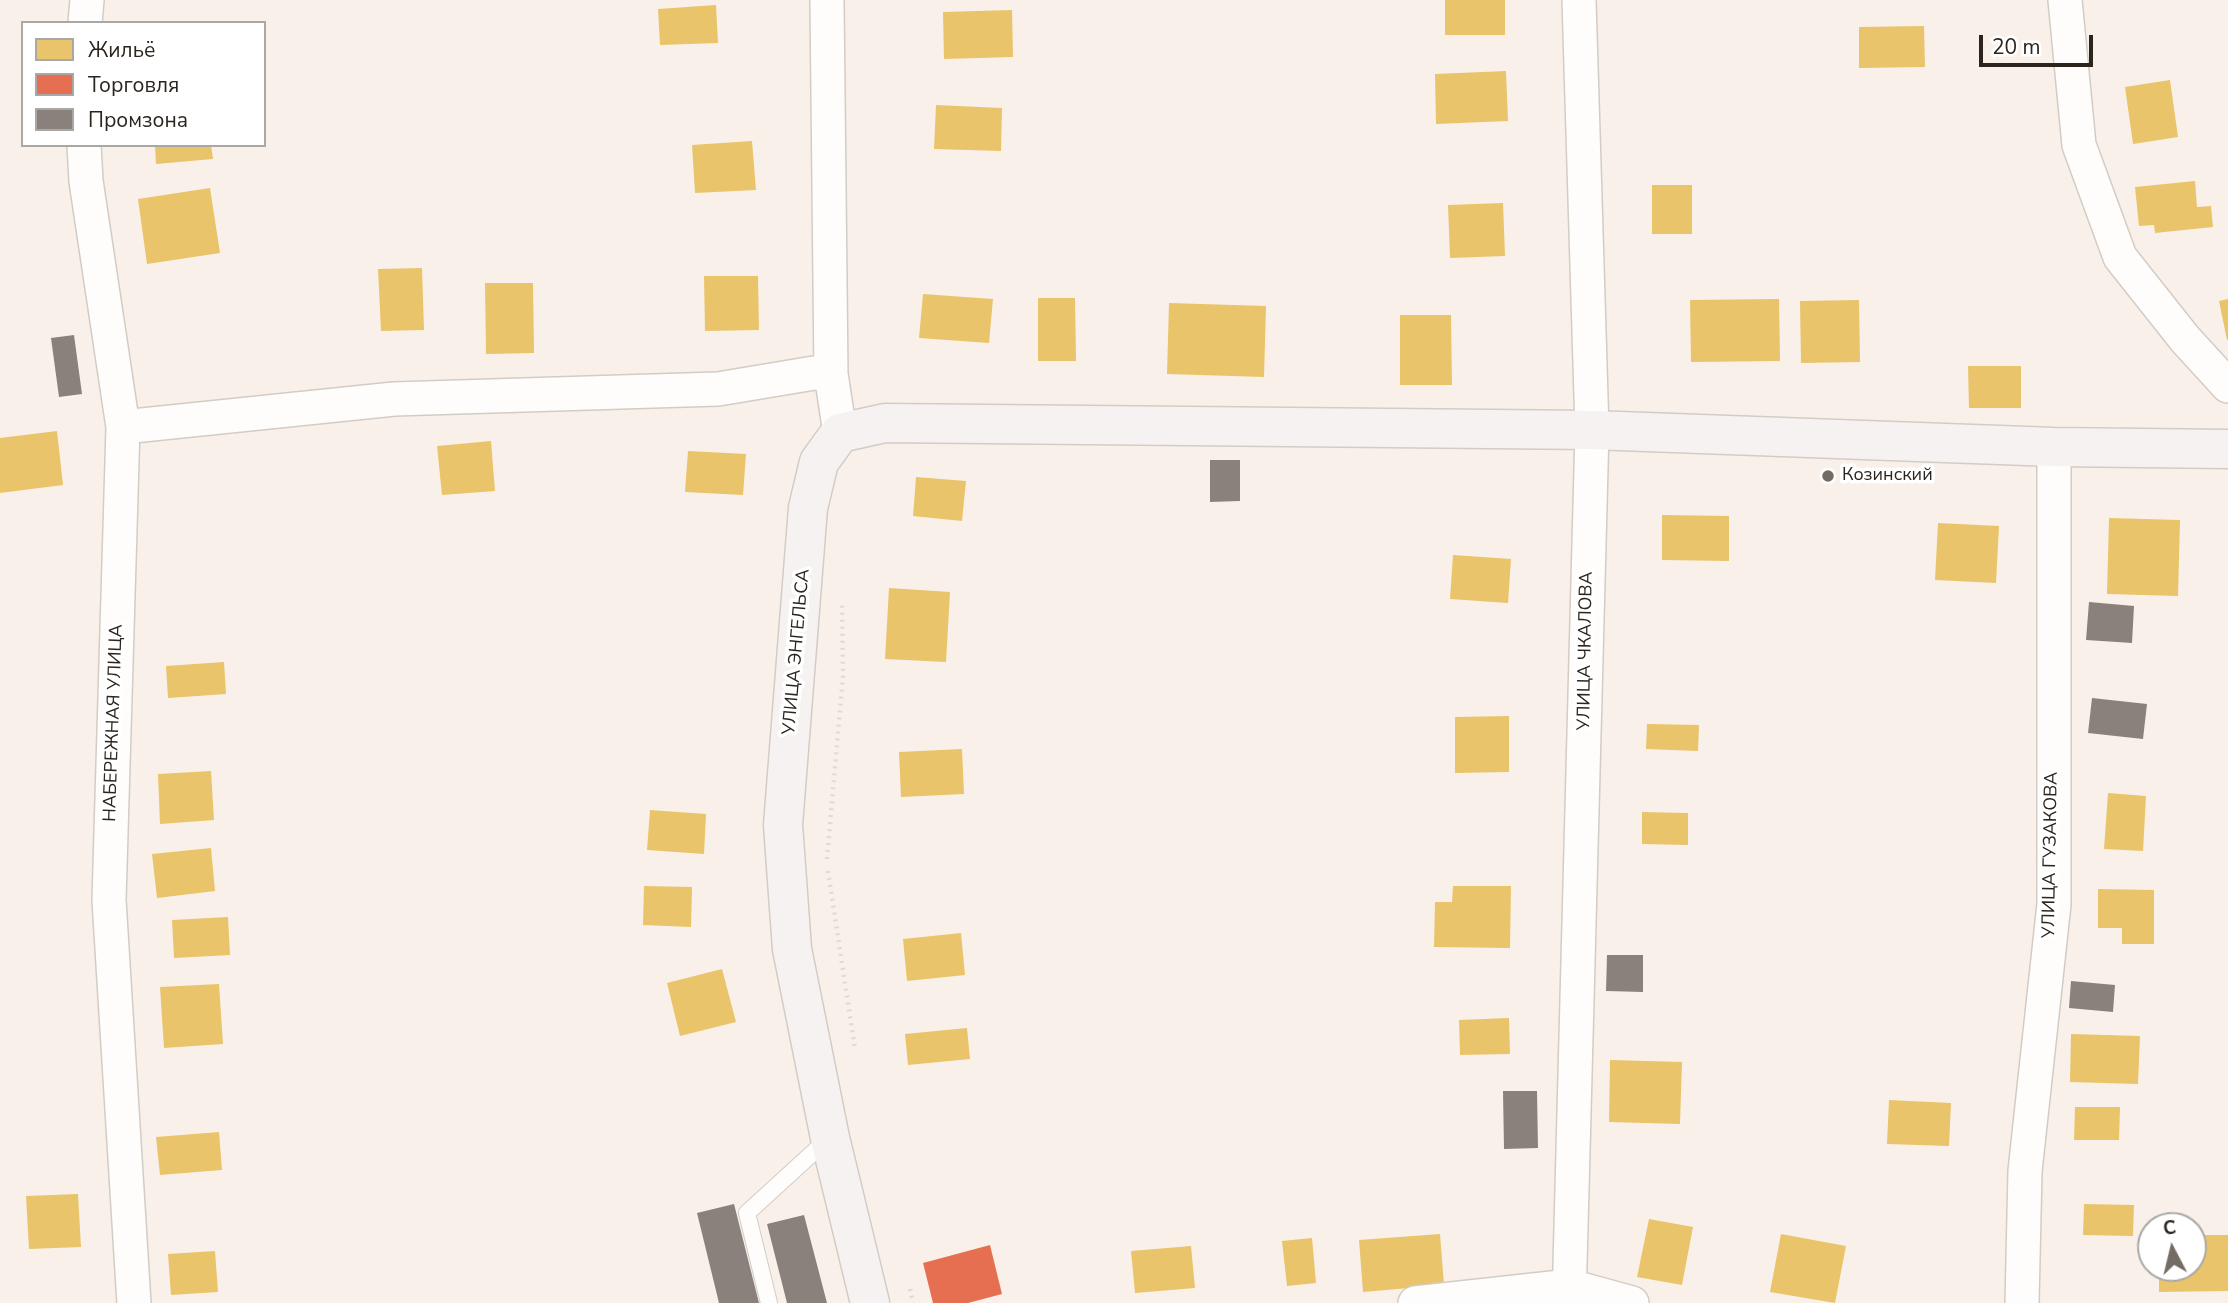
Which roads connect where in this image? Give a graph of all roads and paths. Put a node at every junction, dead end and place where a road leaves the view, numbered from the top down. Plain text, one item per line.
1 (87, 0) edge
2 (827, 0) edge
3 (1579, 0) edge
4 (2065, 0) edge
5 (85, 21) edge
6 (84, 147) edge
7 (831, 374) junction
8 (2228, 386) edge
9 (123, 428) junction
10 (1592, 430) junction
11 (840, 433) junction
12 (2054, 447) junction
13 (2228, 449) edge
14 (842, 594) dead end
15 (855, 1052) dead end
16 (830, 1138) junction
17 (907, 1277) dead end
18 (1570, 1294) edge
19 (134, 1303) edge
20 (769, 1303) edge
21 (870, 1303) edge
22 (913, 1303) edge
23 (1415, 1303) edge
24 (1632, 1303) edge
25 (2022, 1303) edge

1 - 5 street
2 - 7 street
3 - 10 street, УЛИЦА ЧКАЛОВА
4 - 8 street
6 - 9 street, НАБЕРЕЖНАЯ УЛИЦА
7 - 9 street
7 - 11 street
9 - 19 street, НАБЕРЕЖНАЯ УЛИЦА
10 - 11 main road
10 - 12 main road
10 - 18 street, УЛИЦА ЧКАЛОВА
11 - 16 main road, УЛИЦА ЭНГЕЛЬСА
12 - 13 main road
12 - 25 street, УЛИЦА ГУЗАКОВА
14 - 15 path
16 - 20 lane
16 - 21 main road, УЛИЦА ЭНГЕЛЬСА
17 - 22 path
18 - 23 street
18 - 24 street

